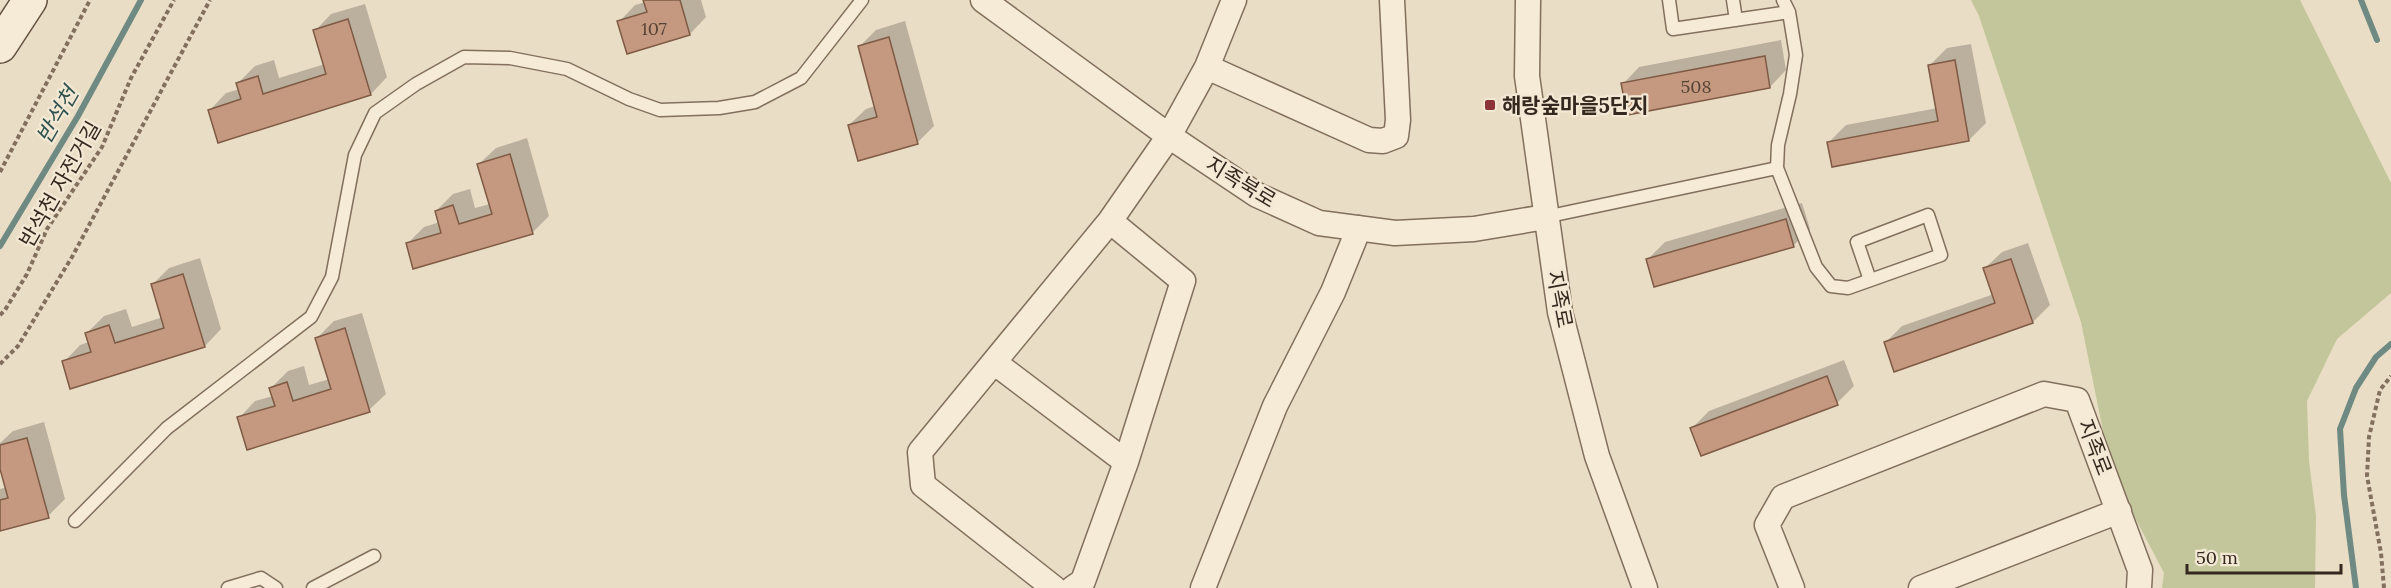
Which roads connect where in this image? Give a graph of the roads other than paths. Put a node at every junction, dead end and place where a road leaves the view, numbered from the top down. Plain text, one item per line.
1 (30, 0) edge
2 (862, 0) edge
3 (983, 0) edge
4 (1234, 0) edge
5 (1392, 0) edge
6 (1528, 0) edge
7 (1669, 0) edge
8 (1733, 0) edge
9 (1783, 0) edge
10 (1789, 12) junction
11 (1736, 20) junction
12 (0, 46) edge
13 (1207, 67) junction
14 (1169, 136) junction
15 (1777, 168) junction
16 (1545, 217) junction
17 (1110, 220) junction
18 (1359, 228) junction
19 (1870, 280) junction
20 (994, 363) junction
21 (1126, 462) junction
22 (2119, 511) junction
23 (75, 521) dead end
24 (374, 556) dead end
25 (228, 588) edge
26 (276, 588) edge
27 (312, 588) edge
28 (1054, 588) edge
29 (1073, 588) edge
30 (1203, 588) edge
31 (1645, 588) edge
32 (1792, 588) edge
33 (1921, 588) edge
34 (2139, 588) edge

1 - 12 street
2 - 23 lane
3 - 14 street, 지족북로
4 - 13 street
5 - 13 street
6 - 16 street, 지족로
7 - 11 lane
8 - 11 lane
9 - 10 lane
10 - 11 lane
10 - 15 lane
13 - 14 street
14 - 17 street
14 - 18 street, 지족북로
15 - 16 lane
15 - 19 lane
16 - 18 street, 지족북로
16 - 31 street, 지족로
17 - 20 street
17 - 21 street
18 - 30 street
19 - 19 lane
20 - 21 street
20 - 28 street
21 - 29 street
22 - 32 street, 지족로
22 - 33 street
22 - 34 street, 지족로
24 - 27 lane
25 - 26 lane

